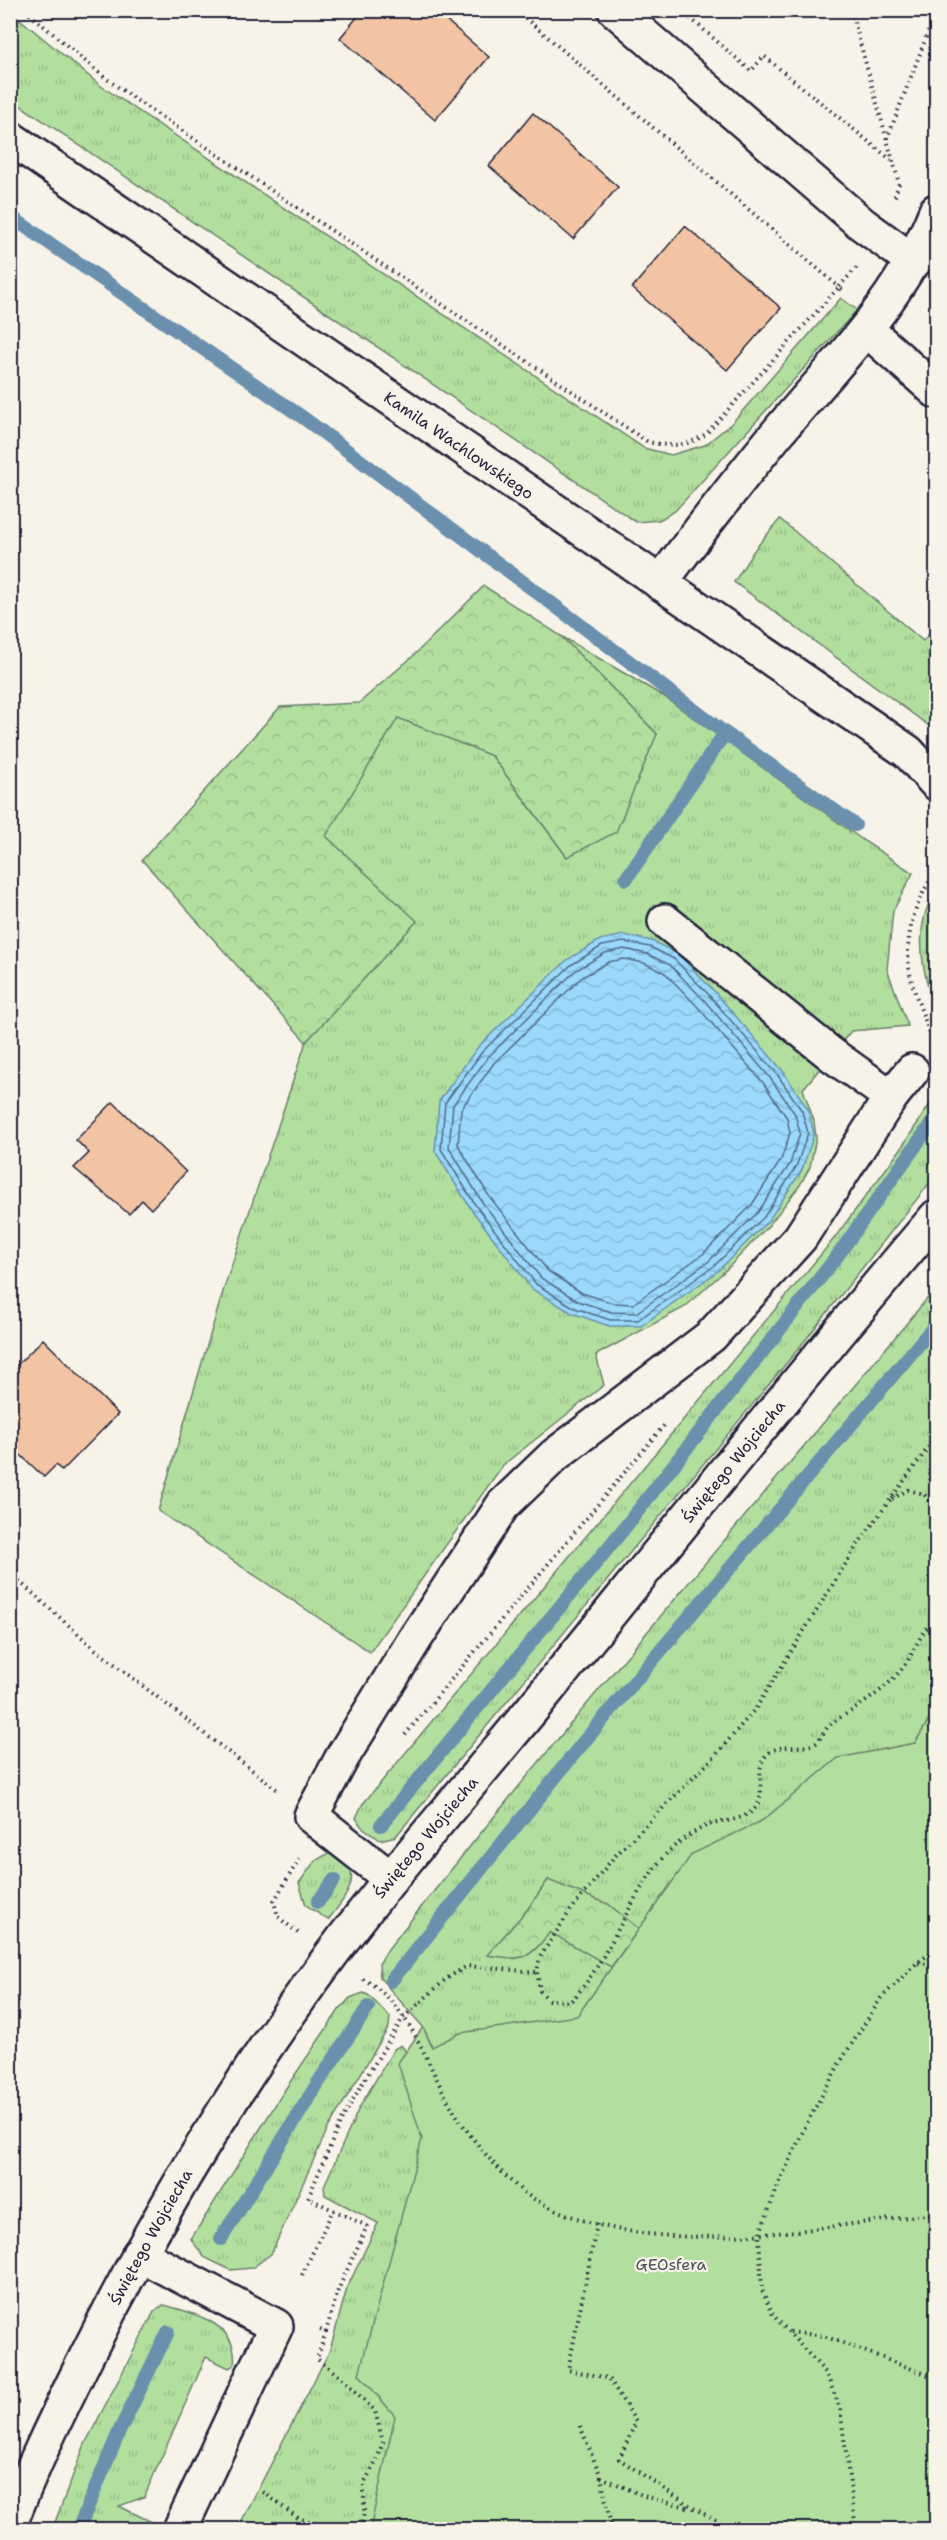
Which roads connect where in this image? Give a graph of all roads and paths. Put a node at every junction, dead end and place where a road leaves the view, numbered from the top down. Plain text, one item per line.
1 (25, 10) edge
2 (615, 10) edge
3 (681, 10) edge
4 (851, 10) edge
5 (936, 12) edge
6 (10, 138) edge
7 (893, 161) dead end
8 (936, 212) edge
9 (914, 262) junction
10 (872, 321) junction
11 (936, 391) edge
12 (660, 583) junction
13 (922, 758) edge
14 (936, 783) edge
15 (665, 921) dead end
16 (912, 1071) dead end
17 (891, 1097) junction
18 (936, 1217) edge
19 (936, 1437) edge
20 (888, 1501) junction
21 (936, 1510) edge
22 (10, 1573) edge
23 (936, 1618) edge
24 (316, 1821) junction
25 (390, 1878) junction
26 (936, 1949) edge
27 (330, 1956) junction
28 (917, 1963) junction
29 (936, 1965) edge
30 (537, 1972) junction
31 (357, 1976) dead end
32 (403, 2018) junction
33 (333, 2210) junction
34 (936, 2214) edge
35 (597, 2224) junction
36 (759, 2235) junction
37 (140, 2254) junction
38 (303, 2275) dead end
39 (320, 2330) dead end
40 (326, 2332) junction
41 (789, 2332) junction
42 (936, 2378) edge
43 (580, 2426) dead end
44 (601, 2477) junction
45 (263, 2492) dead end
46 (695, 2509) junction
47 (10, 2524) edge
48 (181, 2527) dead end
49 (334, 2529) edge
50 (360, 2529) edge
51 (612, 2529) edge
52 (735, 2529) edge
53 (856, 2529) edge

1 - 10 path
2 - 9 street
3 - 7 path
4 - 5 path
6 - 12 street, Kamila Wachlowskiego
8 - 9 street
9 - 10 street
10 - 11 street
10 - 12 street
12 - 13 street, Kamila Wachlowskiego
13 - 14 street, Kamila Wachlowskiego
15 - 17 street
16 - 17 street
17 - 24 street
18 - 25 street, Świętego Wojciecha
19 - 20 path
20 - 21 path
20 - 30 path
22 - 24 path
23 - 30 path
24 - 25 street
24 - 27 path
25 - 27 street, Świętego Wojciecha
26 - 28 path
27 - 37 street, Świętego Wojciecha
28 - 29 path
28 - 36 path
30 - 32 path
31 - 32 path
32 - 33 path
32 - 35 path
33 - 38 path
33 - 40 path
34 - 36 path
35 - 36 path
35 - 46 path
36 - 41 path
37 - 47 street, Świętego Wojciecha
37 - 48 street
39 - 40 path
40 - 50 path
41 - 42 path
41 - 53 path
43 - 44 path
44 - 46 path
44 - 51 path
45 - 49 path
46 - 52 path

